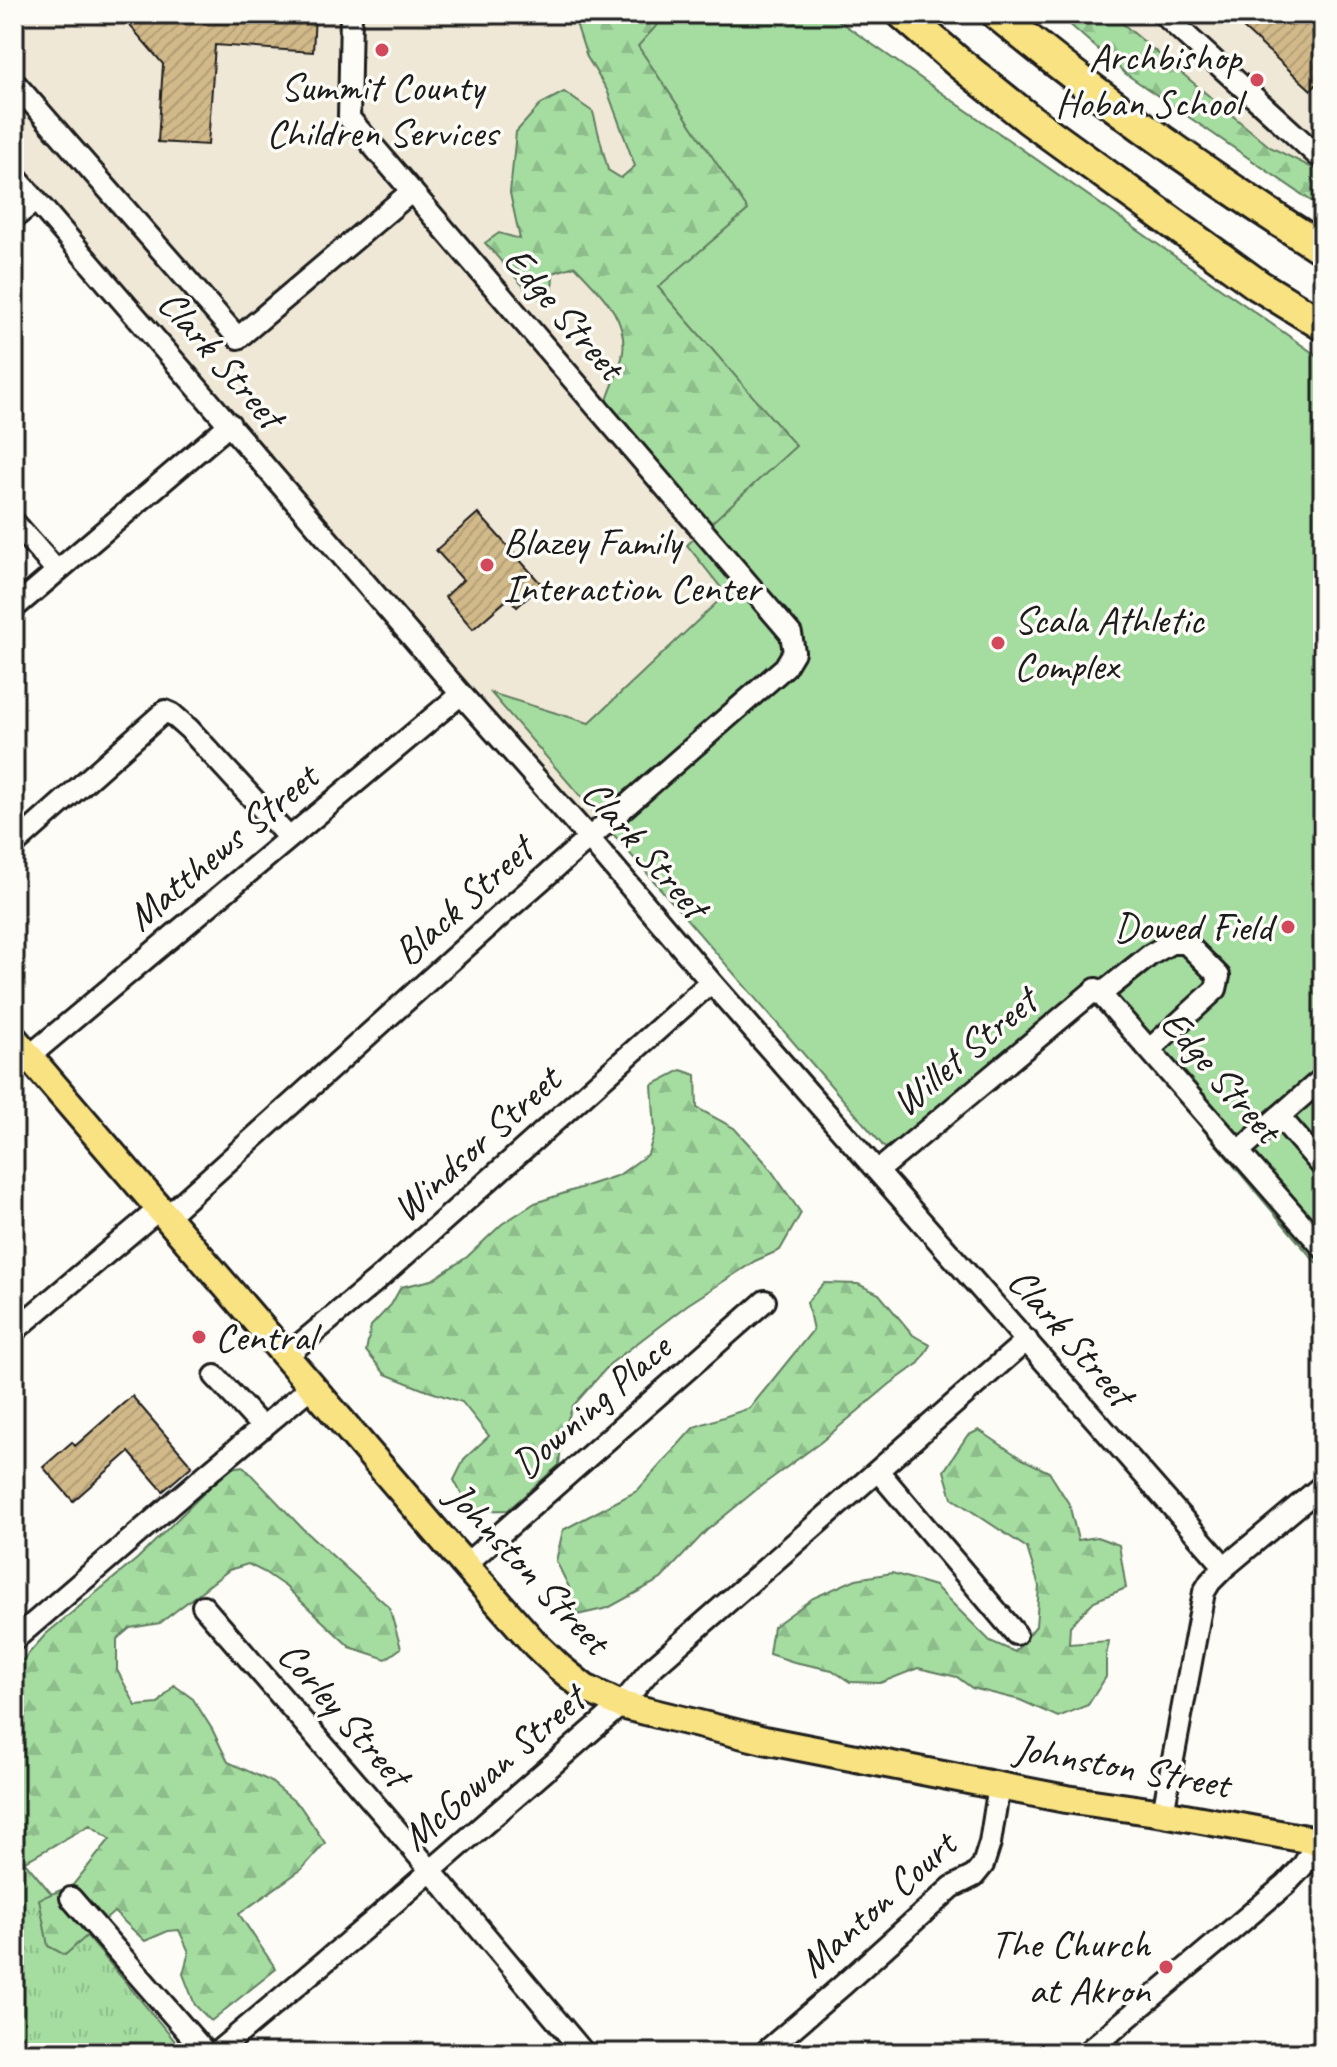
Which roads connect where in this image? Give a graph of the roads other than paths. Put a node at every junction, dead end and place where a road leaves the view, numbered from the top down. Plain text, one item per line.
1 (351, 14) edge
2 (903, 14) edge
3 (997, 14) edge
4 (1163, 14) edge
5 (14, 82) edge
6 (1323, 157) edge
7 (14, 175) edge
8 (412, 191) junction
9 (36, 200) junction
10 (14, 218) edge
11 (1323, 249) edge
12 (1323, 325) edge
13 (230, 424) junction
14 (14, 522) edge
15 (57, 571) junction
16 (14, 608) edge
17 (791, 634) joint
18 (461, 694) junction
19 (289, 838) junction
20 (589, 838) junction
21 (14, 845) edge
22 (711, 982) junction
23 (1099, 992) junction
24 (1150, 1049) junction
25 (19, 1054) edge
26 (1323, 1078) edge
27 (1279, 1116) junction
28 (1239, 1151) junction
29 (1323, 1167) edge
30 (878, 1171) junction
31 (163, 1213) junction
32 (1323, 1248) edge
33 (765, 1301) dead end
34 (14, 1331) edge
35 (1027, 1340) junction
36 (286, 1356) junction
37 (215, 1376) dead end
38 (312, 1386) junction
39 (263, 1428) junction
40 (878, 1471) junction
41 (1323, 1485) edge
42 (465, 1565) junction
43 (1225, 1567) junction
44 (203, 1606) dead end
45 (1016, 1634) dead end
46 (14, 1640) edge
47 (621, 1705) junction
48 (999, 1786) junction
49 (1163, 1813) junction
50 (1321, 1842) edge
51 (430, 1870) junction
52 (71, 1898) dead end
53 (574, 2049) edge
54 (206, 2053) edge
55 (216, 2053) edge
56 (764, 2053) edge
57 (1086, 2053) edge

1 - 8 street, Edge Street
2 - 12 highway
3 - 11 highway
4 - 6 street
5 - 8 street
7 - 9 street, Clark Street
8 - 17 street, Edge Street
9 - 10 street
9 - 13 street, Clark Street
13 - 15 street
13 - 18 street, Clark Street
14 - 15 street
15 - 16 street
17 - 20 street, Black Street
18 - 19 street, Matthews Street
18 - 20 street, Clark Street
19 - 21 street
19 - 25 street, Matthews Street
20 - 22 street, Clark Street
20 - 31 street, Black Street
22 - 30 street, Clark Street
22 - 36 street, Windsor Street
23 - 24 street, Edge Street
23 - 24 street, Willet Street
23 - 30 street, Willet Street
24 - 28 street, Edge Street
25 - 31 main road, Johnston Street
26 - 27 street
27 - 28 street
27 - 29 street
28 - 32 street, Edge Street
30 - 35 street, Clark Street
31 - 34 street, Black Street
31 - 36 main road, Johnston Street
33 - 42 street, Downing Place
35 - 40 street, McGowan Street
35 - 43 street, Clark Street
36 - 38 main road, Johnston Street
37 - 39 street
38 - 39 street
38 - 42 main road, Johnston Street
39 - 46 street
40 - 45 street
40 - 47 street, McGowan Street
41 - 43 street
42 - 47 main road, Johnston Street
43 - 49 street
44 - 51 street, Corley Street
47 - 48 main road, Johnston Street
47 - 51 street, McGowan Street
48 - 49 main road, Johnston Street
48 - 56 street, Manton Court
49 - 50 main road, Johnston Street
50 - 57 street
51 - 53 street, Corley Street
51 - 55 street, McGowan Street
52 - 54 street

